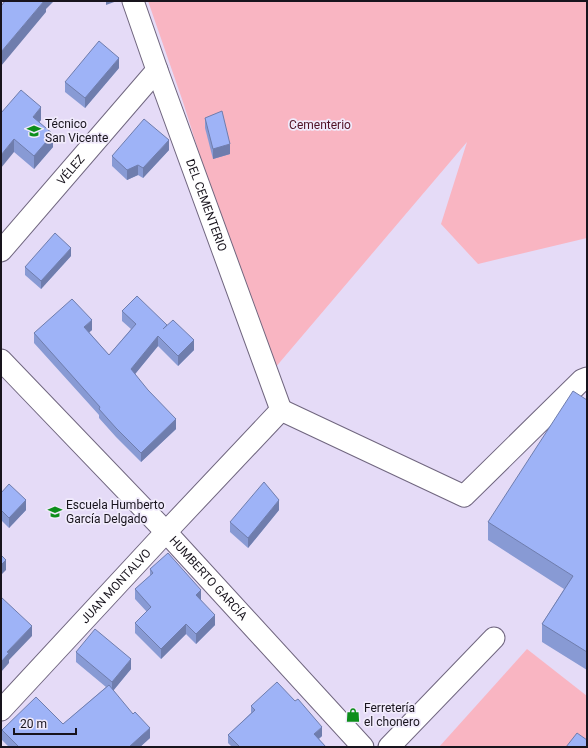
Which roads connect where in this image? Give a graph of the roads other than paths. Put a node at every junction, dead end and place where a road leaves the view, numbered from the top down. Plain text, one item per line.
1 (133, 1) edge
2 (157, 70) junction
3 (1, 251) edge
4 (1, 360) edge
5 (587, 378) edge
6 (281, 410) junction
7 (166, 532) junction
8 (494, 638) dead end
9 (1, 710) edge
10 (363, 747) edge
11 (389, 747) edge

1 - 2 street, DEL CEMENTERIO
2 - 3 street, VÉLEZ
2 - 6 street, DEL CEMENTERIO
4 - 7 street, HUMBERTO GARCÍA
5 - 6 street
6 - 7 street, JUAN MONTALVO
7 - 9 street, JUAN MONTALVO
7 - 10 street, HUMBERTO GARCÍA
8 - 11 street

